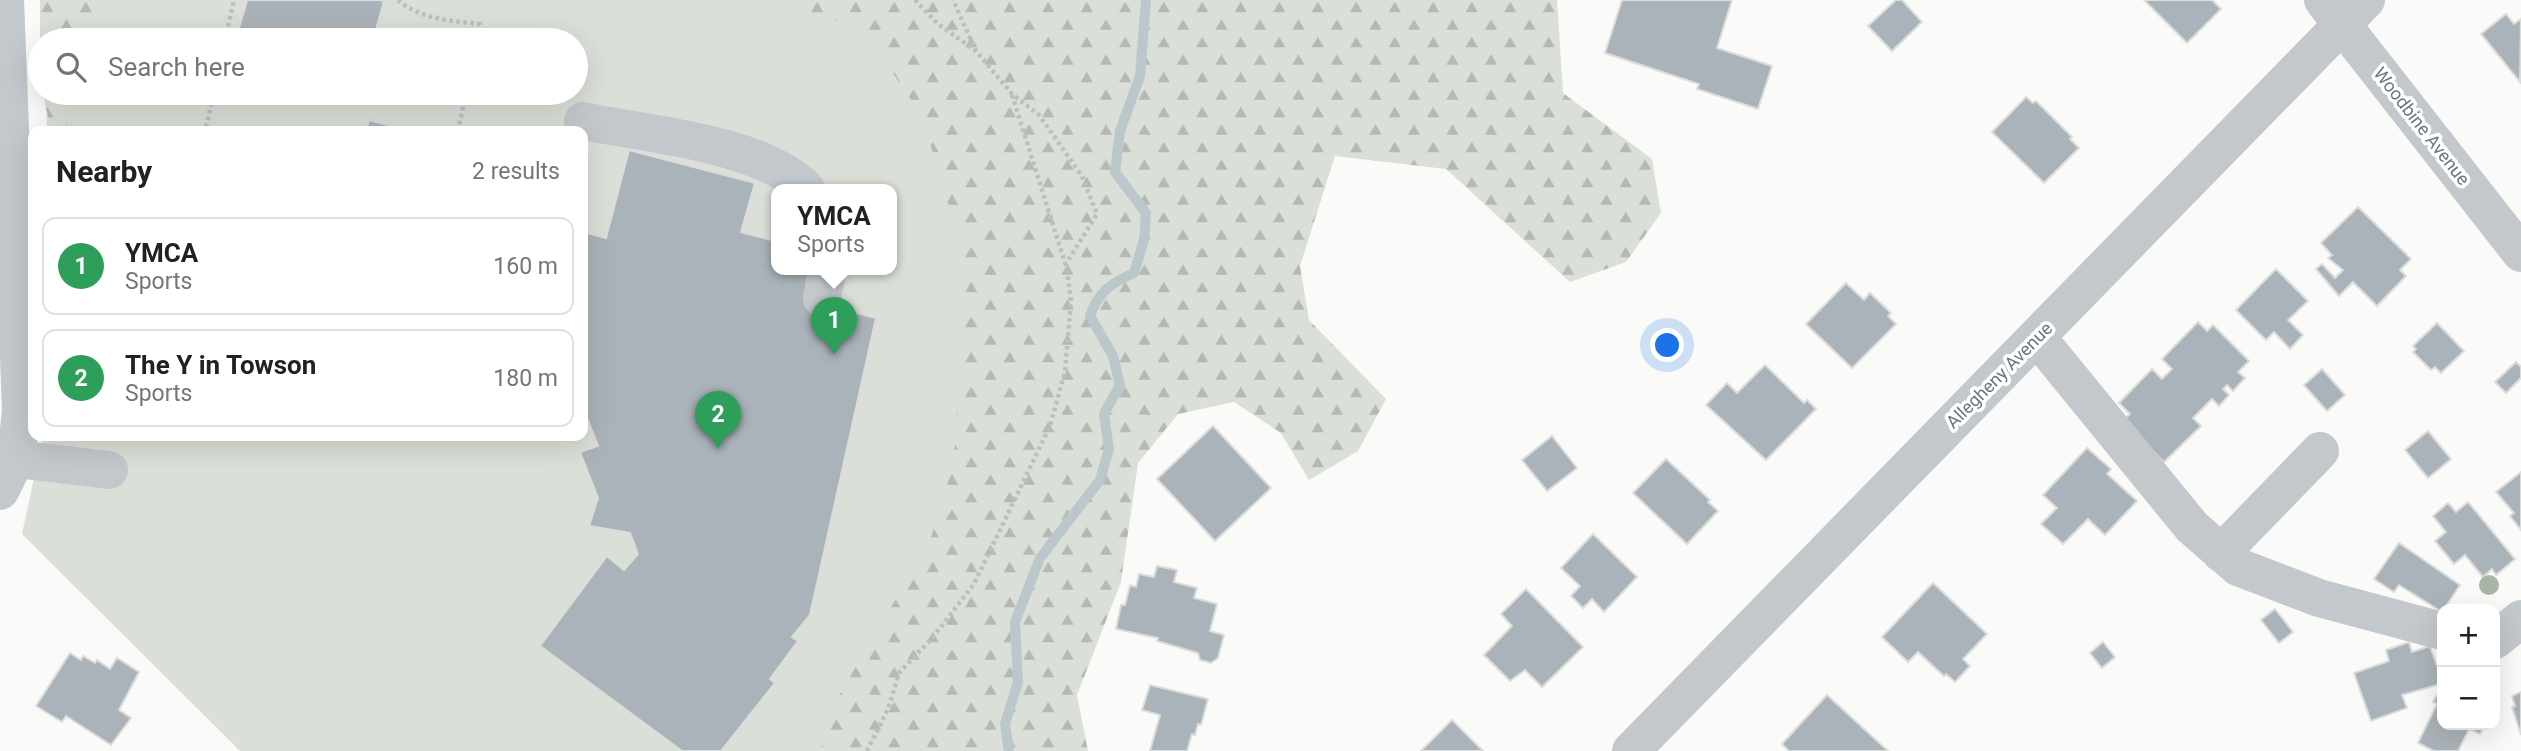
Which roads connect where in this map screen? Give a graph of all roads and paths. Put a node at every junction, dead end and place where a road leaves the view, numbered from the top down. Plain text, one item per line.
1 (5, 0) edge
2 (234, 0) edge
3 (398, 0) edge
4 (915, 0) edge
5 (953, 0) edge
6 (2390, 0) edge
7 (2344, 9) edge
8 (228, 28) edge
9 (479, 28) edge
10 (976, 51) junction
11 (1012, 94) junction
12 (211, 105) edge
13 (463, 105) edge
14 (583, 121) dead end
15 (206, 126) edge
16 (458, 126) edge
17 (801, 184) edge
18 (6, 218) edge
19 (2521, 253) edge
20 (1066, 264) junction
21 (2037, 337) junction
22 (2320, 451) dead end
23 (108, 470) dead end
24 (8, 475) edge
25 (2221, 553) junction
26 (2521, 619) edge
27 (2437, 630) edge
28 (2500, 636) edge
29 (867, 751) edge
30 (1631, 751) edge

1 - 18 street
2 - 8 path
3 - 9 path
4 - 10 path
5 - 10 path
6 - 7 street, Allegheny Avenue
7 - 19 street, Woodbine Avenue
7 - 21 street, Allegheny Avenue
10 - 11 path
11 - 20 path
11 - 20 path
12 - 15 path
13 - 16 path
14 - 17 street
18 - 24 street
20 - 29 path
21 - 25 street
21 - 30 street, Allegheny Avenue
22 - 25 street
23 - 24 street
25 - 27 street
26 - 28 street

